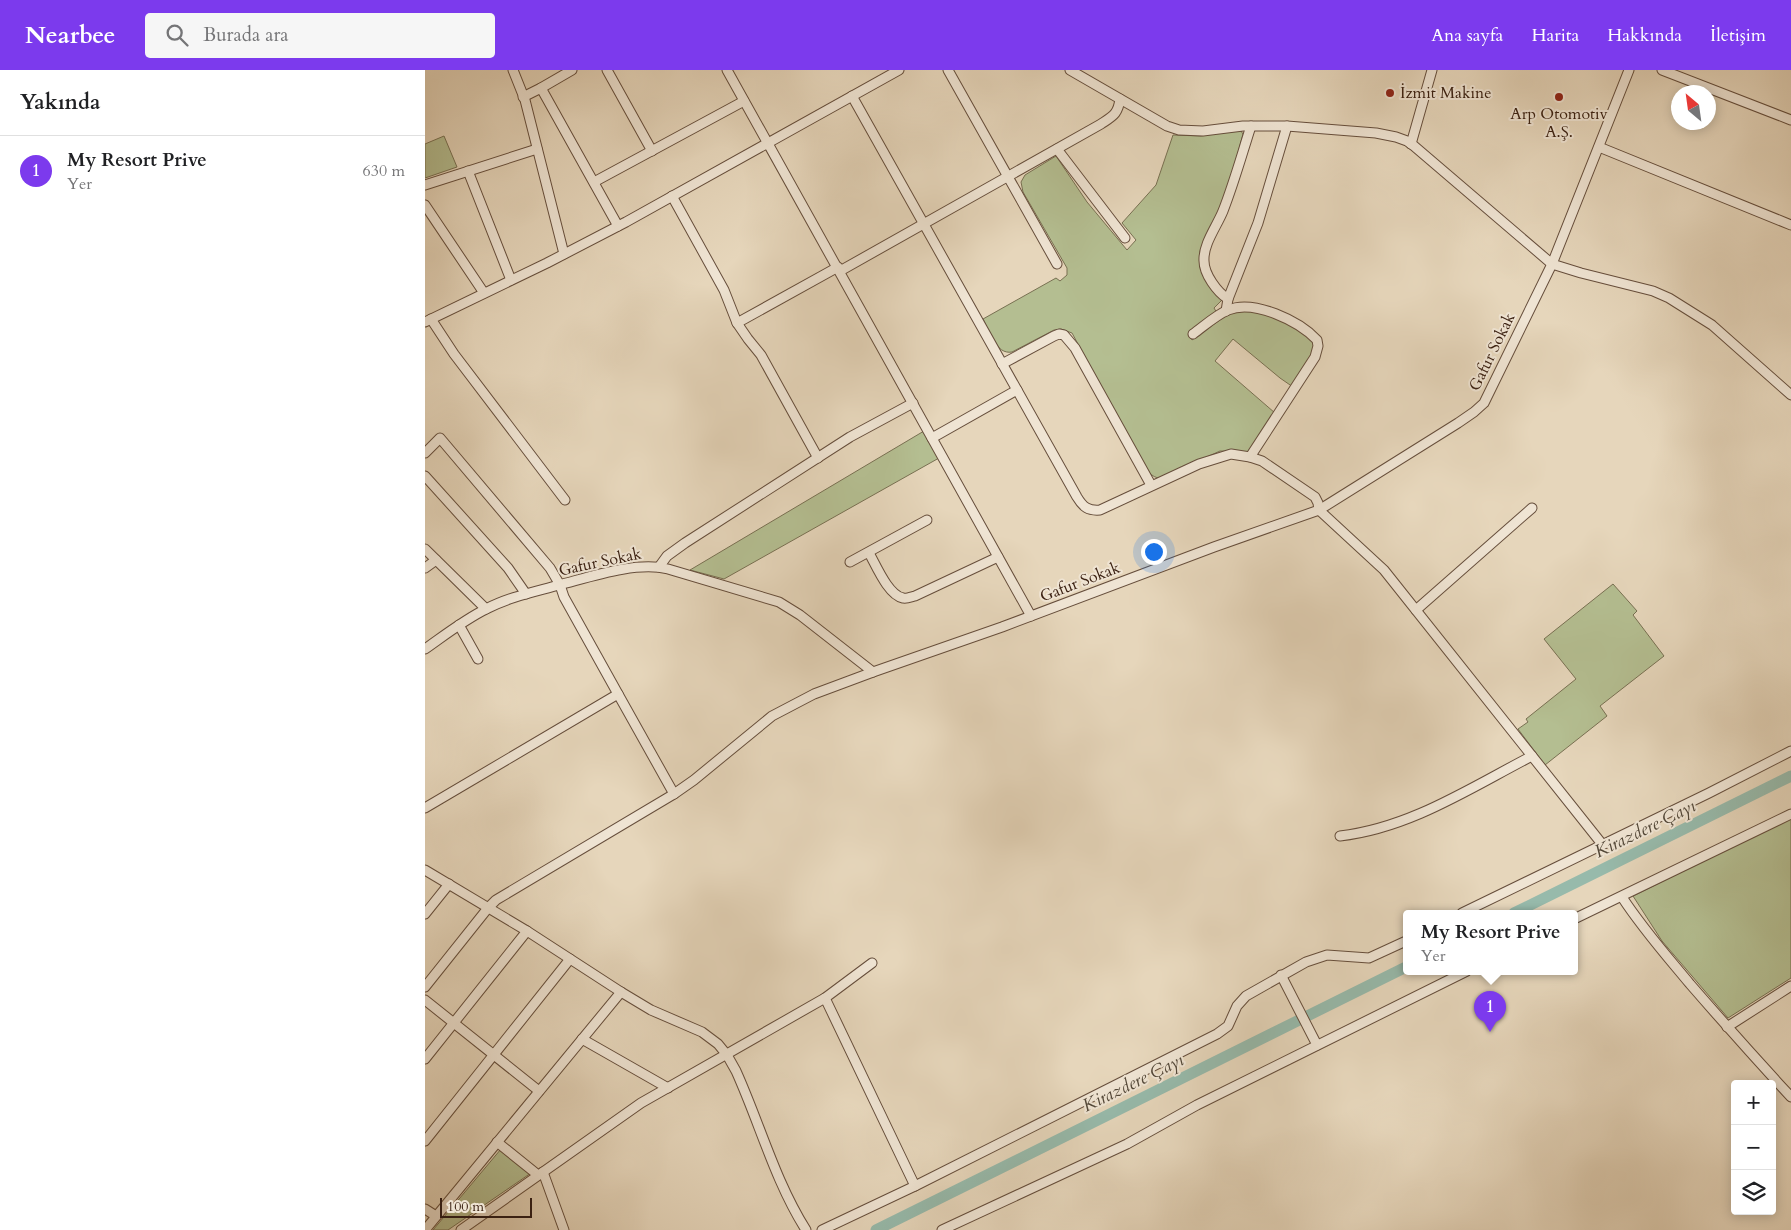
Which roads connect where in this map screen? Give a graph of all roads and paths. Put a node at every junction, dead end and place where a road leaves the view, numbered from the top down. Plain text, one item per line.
1 (513, 70) edge
2 (572, 70) edge
3 (607, 70) edge
4 (727, 70) edge
5 (899, 70) edge
6 (948, 70) edge
7 (1070, 70) edge
8 (1432, 70) edge
9 (1629, 70) edge
10 (1662, 70) edge
11 (541, 88) junction
12 (852, 96) junction
13 (523, 97) junction
14 (1121, 99) junction
15 (744, 101) junction
16 (1791, 120) edge
17 (1251, 126) junction
18 (1287, 126) junction
19 (767, 143) junction
20 (1411, 144) junction
21 (1599, 147) junction
22 (537, 149) junction
23 (1057, 149) junction
24 (652, 151) junction
25 (468, 171) junction
26 (1008, 176) junction
27 (594, 182) junction
28 (425, 186) edge
29 (671, 196) junction
30 (425, 205) edge
31 (924, 224) junction
32 (1791, 225) edge
33 (618, 226) junction
34 (1125, 238) dead end
35 (564, 254) junction
36 (1057, 264) dead end
37 (1552, 264) junction
38 (839, 269) junction
39 (511, 280) junction
40 (484, 293) junction
41 (1228, 299) junction
42 (1226, 311) junction
43 (428, 320) edge
44 (737, 323) junction
45 (1193, 334) dead end
46 (1003, 364) junction
47 (1017, 390) junction
48 (1791, 395) edge
49 (913, 403) junction
50 (932, 438) junction
51 (425, 453) edge
52 (1250, 457) junction
53 (818, 458) junction
54 (425, 476) edge
55 (1151, 485) junction
56 (565, 500) dead end
57 (1532, 508) dead end
58 (1319, 510) junction
59 (927, 520) dead end
60 (425, 549) edge
61 (869, 553) junction
62 (998, 557) junction
63 (436, 560) junction
64 (849, 562) dead end
65 (659, 567) junction
66 (425, 568) edge
67 (560, 585) junction
68 (526, 594) junction
69 (486, 609) junction
70 (1416, 610) junction
71 (1031, 616) junction
72 (459, 625) junction
73 (425, 649) edge
74 (478, 659) dead end
75 (873, 672) junction
76 (618, 694) junction
77 (1791, 751) edge
78 (1532, 756) junction
79 (674, 794) junction
80 (425, 808) edge
81 (1791, 814) edge
82 (1340, 836) dead end
83 (1602, 844) junction
84 (425, 870) edge
85 (449, 884) junction
86 (1622, 897) junction
87 (488, 908) junction
88 (1468, 910) edge
89 (425, 914) edge
90 (1578, 917) edge
91 (527, 930) junction
92 (1403, 942) edge
93 (570, 959) junction
94 (873, 963) dead end
95 (1458, 975) edge
96 (1283, 978) junction
97 (1791, 986) edge
98 (425, 987) edge
99 (621, 992) junction
100 (825, 998) junction
101 (425, 1000) edge
102 (454, 1023) junction
103 (1727, 1027) junction
104 (582, 1039) junction
105 (1316, 1042) junction
106 (495, 1055) junction
107 (727, 1055) junction
108 (425, 1059) edge
109 (668, 1088) junction
110 (539, 1091) junction
111 (1791, 1097) edge
112 (425, 1141) edge
113 (497, 1142) junction
114 (540, 1174) junction
115 (915, 1186) junction
116 (425, 1209) edge
117 (436, 1216) junction
118 (425, 1230) edge
119 (461, 1230) edge
120 (564, 1230) edge
121 (805, 1230) edge
122 (822, 1230) edge
123 (943, 1230) edge

1 - 13 street
2 - 11 street
3 - 24 street
4 - 15 street
5 - 12 street
6 - 26 street
7 - 14 street
8 - 20 street
9 - 21 street, Gafur Sokak
10 - 16 street
11 - 13 street
11 - 27 street
12 - 19 street
12 - 31 street
13 - 22 street
14 - 17 street
14 - 23 street
15 - 19 street
15 - 24 street
17 - 18 street
17 - 41 street
18 - 20 street
18 - 41 street
19 - 29 street
19 - 38 street
20 - 37 street
21 - 32 street
21 - 37 street, Gafur Sokak
22 - 25 street
22 - 35 street
23 - 26 street
23 - 34 street
24 - 27 street
25 - 28 street
25 - 39 street
26 - 31 street
26 - 36 street
27 - 33 street
29 - 33 street
29 - 44 street
30 - 40 street
31 - 38 street
31 - 46 street
33 - 35 street
35 - 39 street
37 - 48 street
37 - 58 street, Gafur Sokak
38 - 44 street
38 - 49 street
39 - 40 street
40 - 43 street
41 - 42 street
42 - 45 street
42 - 52 street
43 - 56 street
44 - 53 street
46 - 47 street
46 - 55 street
47 - 50 street
47 - 55 street
49 - 50 street
49 - 53 street
50 - 62 street
51 - 67 street
52 - 55 street
52 - 58 street
53 - 65 street
54 - 68 street
57 - 70 street
58 - 70 street
58 - 71 street, Gafur Sokak
59 - 61 street
60 - 63 street
61 - 62 street
61 - 64 street
62 - 71 street
63 - 66 street
63 - 69 street
65 - 67 street, Gafur Sokak
65 - 75 street, Gafur Sokak
67 - 68 street, Gafur Sokak
67 - 76 street
68 - 69 street, Gafur Sokak
69 - 72 street, Gafur Sokak
70 - 78 street
71 - 75 street, Gafur Sokak
72 - 73 street, Gafur Sokak
72 - 74 street
75 - 79 street
76 - 79 street
76 - 80 street
77 - 83 street
78 - 82 street
78 - 83 street
79 - 87 street
81 - 86 street
83 - 88 street
84 - 85 street
85 - 87 street
85 - 89 street
86 - 90 street
86 - 103 street
87 - 91 street
87 - 98 street
91 - 93 street
91 - 102 street
92 - 96 street
93 - 99 street
93 - 106 street
94 - 100 street
95 - 105 street
96 - 105 street
96 - 115 street
97 - 103 street
99 - 104 street
99 - 107 street
100 - 107 street
100 - 115 street
101 - 102 street
102 - 106 street
102 - 108 street
103 - 111 street
104 - 109 street
104 - 110 street
105 - 123 street
106 - 110 street
106 - 112 street
107 - 109 street
107 - 121 street
109 - 114 street
110 - 113 street
113 - 114 street
113 - 117 street
114 - 119 street
114 - 120 street
115 - 122 street
116 - 117 street
117 - 118 street

